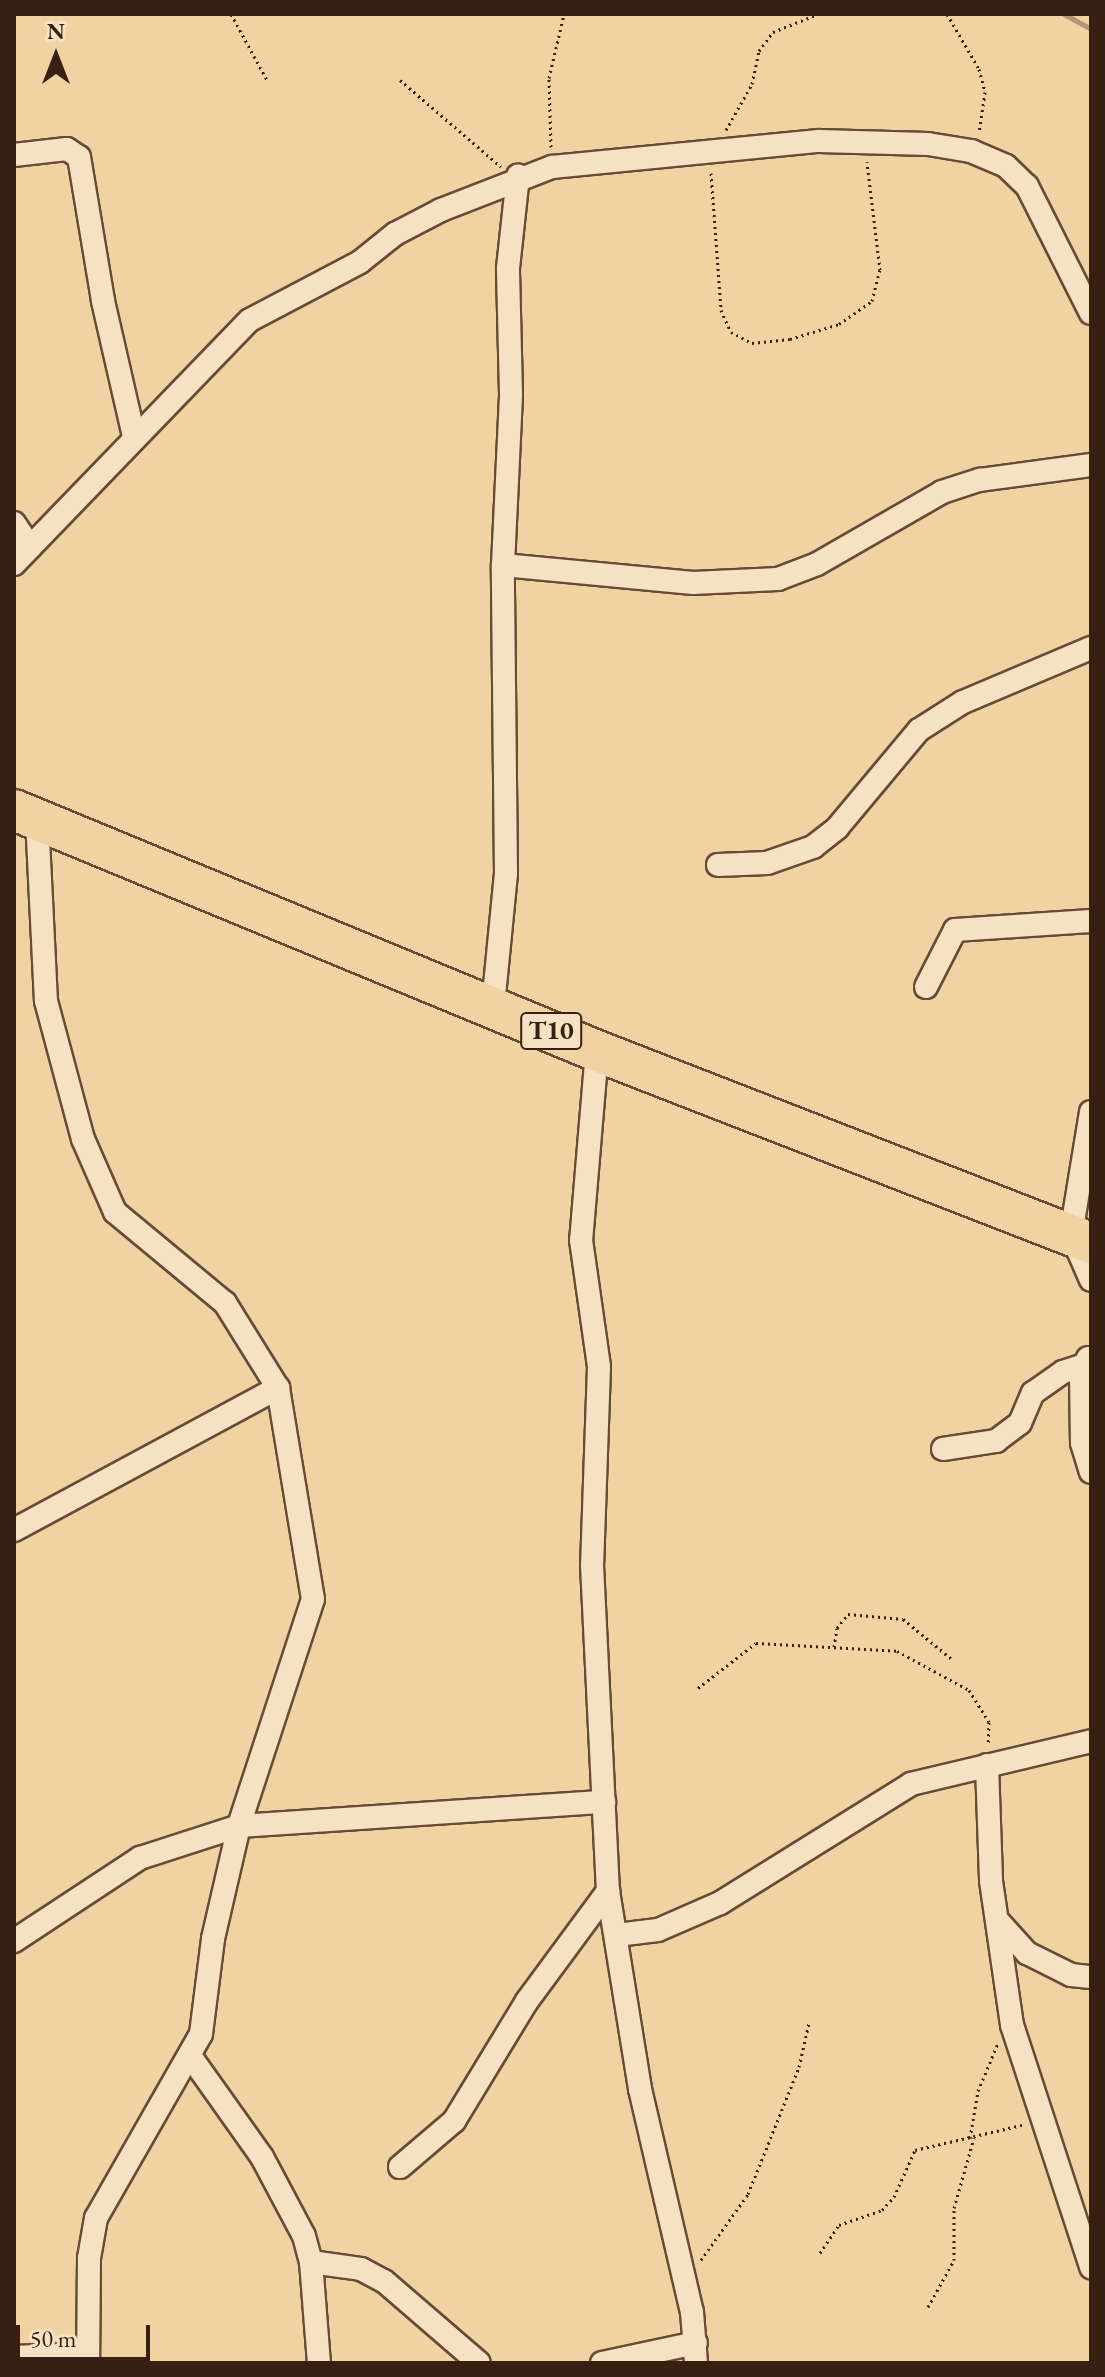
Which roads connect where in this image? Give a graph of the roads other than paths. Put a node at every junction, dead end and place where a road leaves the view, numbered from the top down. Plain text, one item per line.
1 (14, 155) edge
2 (518, 176) junction
3 (1091, 313) edge
4 (134, 436) junction
5 (1091, 465) edge
6 (14, 523) edge
7 (30, 547) junction
8 (14, 564) edge
9 (503, 565) junction
10 (1091, 648) edge
11 (25, 814) edge
12 (718, 865) dead end
13 (1091, 921) edge
14 (926, 987) dead end
15 (493, 1006) junction
16 (597, 1051) junction
17 (1091, 1112) edge
18 (1081, 1239) edge
19 (1091, 1280) edge
20 (1087, 1360) edge
21 (278, 1388) junction
22 (943, 1449) dead end
23 (1091, 1472) edge
24 (14, 1530) edge
25 (1091, 1741) edge
26 (987, 1765) junction
27 (604, 1802) junction
28 (239, 1826) junction
29 (608, 1891) junction
30 (995, 1918) junction
31 (617, 1935) junction
32 (14, 1941) edge
33 (1091, 1977) edge
34 (191, 2057) junction
35 (400, 2167) dead end
36 (311, 2262) junction
37 (1091, 2267) edge
38 (87, 2353) edge
39 (696, 2353) edge
40 (14, 2357) edge
41 (319, 2363) edge
42 (479, 2363) edge
43 (602, 2363) edge

1 - 4 street
2 - 3 street
2 - 4 street
2 - 9 street
4 - 7 street
5 - 9 street
6 - 7 street
7 - 8 street
9 - 15 street
10 - 12 street
11 - 15 highway, T10
11 - 21 street
13 - 14 street
15 - 16 highway, T10
16 - 18 highway, T10
16 - 27 street
17 - 18 street
18 - 19 street
20 - 22 street
20 - 23 street
21 - 24 street
21 - 28 street
25 - 26 street
26 - 30 street
26 - 31 street
27 - 28 street
27 - 29 street
28 - 32 street
28 - 34 street
29 - 31 street
29 - 35 street
30 - 33 street
30 - 37 street
31 - 39 street
34 - 36 street
34 - 38 street
36 - 41 street
36 - 42 street
38 - 40 street
39 - 43 street

